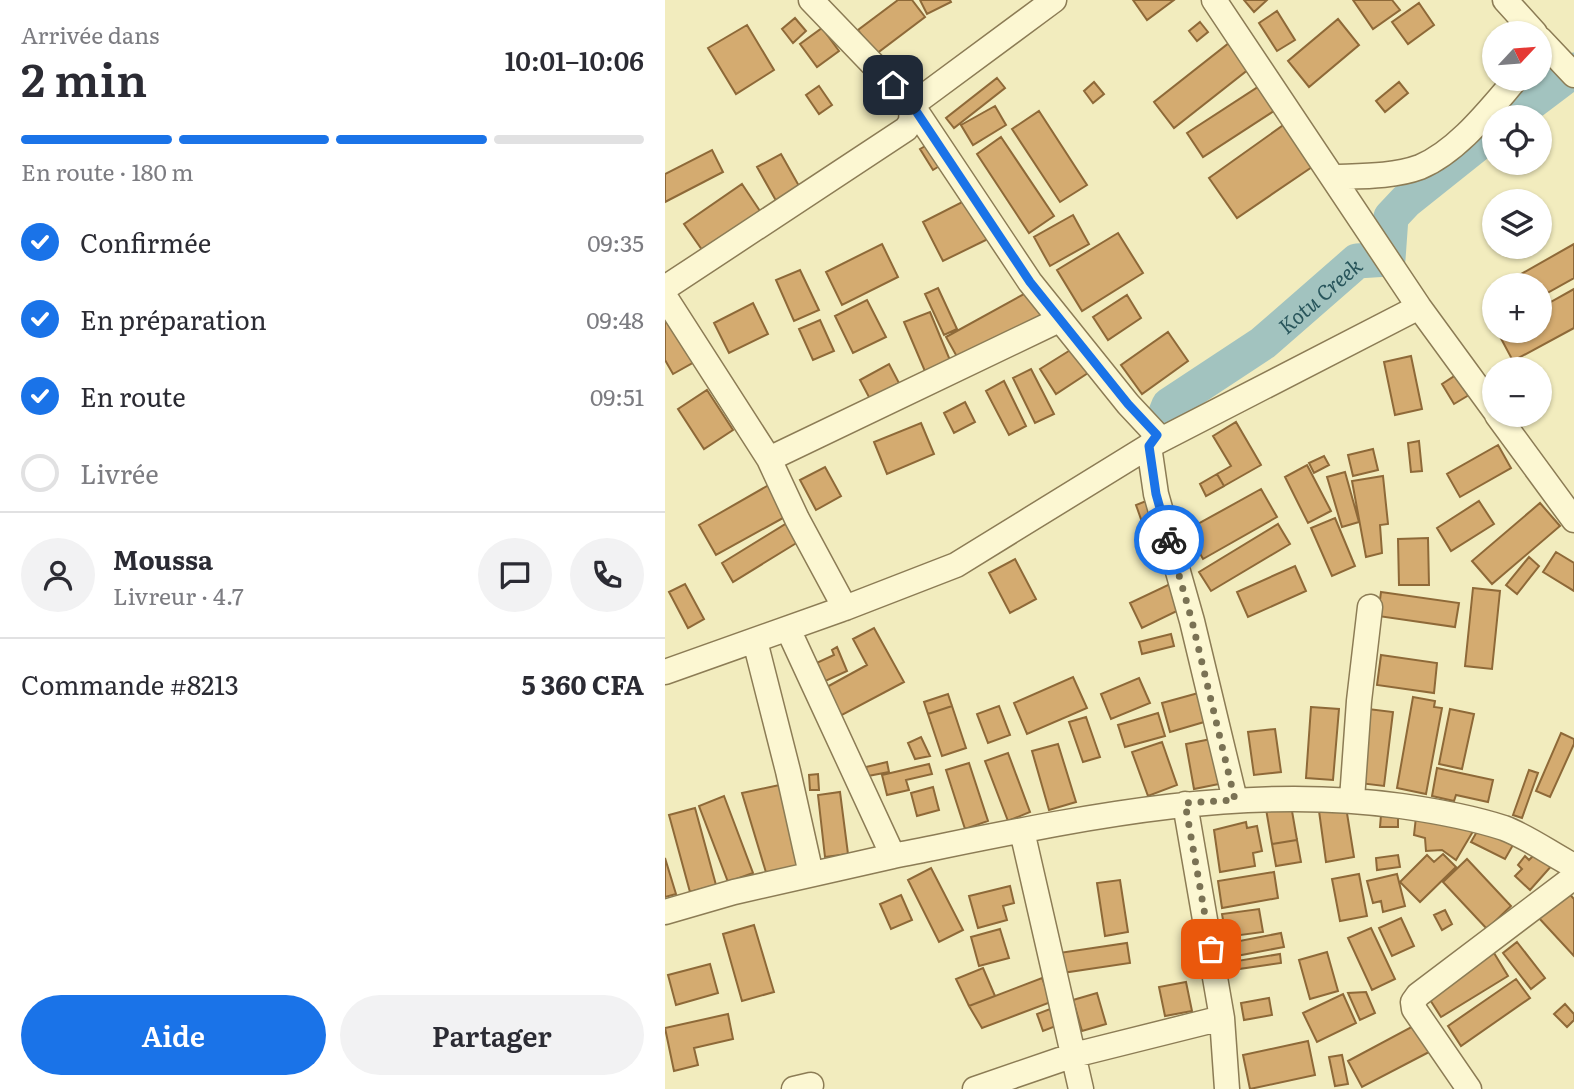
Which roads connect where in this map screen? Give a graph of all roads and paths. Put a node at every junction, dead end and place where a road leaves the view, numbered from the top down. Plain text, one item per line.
1 (811, 0) edge
2 (1055, 0) edge
3 (1215, 0) edge
4 (1505, 0) edge
5 (1522, 21) edge
6 (1552, 54) edge
7 (1574, 75) edge
8 (1506, 91) edge
9 (912, 105) junction
10 (1333, 177) junction
11 (665, 288) edge
12 (665, 297) edge
13 (1419, 307) junction
14 (1059, 320) junction
15 (1482, 394) edge
16 (1506, 427) edge
17 (1149, 446) junction
18 (769, 458) junction
19 (1574, 520) edge
20 (1370, 607) dead end
21 (845, 608) junction
22 (788, 629) junction
23 (755, 641) junction
24 (665, 672) edge
25 (1352, 799) junction
26 (1235, 800) junction
27 (1185, 803) junction
28 (1022, 831) junction
29 (893, 856) junction
30 (1574, 866) edge
31 (811, 874) junction
32 (1574, 877) edge
33 (665, 912) edge
34 (1222, 1018) junction
35 (1074, 1055) junction
36 (975, 1089) edge
37 (1081, 1089) edge
38 (1227, 1089) edge
39 (1469, 1089) edge

1 - 9 street
2 - 9 street
3 - 10 street
4 - 5 street
6 - 7 street
8 - 10 street
9 - 11 street
9 - 14 street
10 - 13 street
12 - 18 street
13 - 15 street
13 - 17 street
14 - 17 street
14 - 18 street
16 - 19 street
17 - 21 street
17 - 26 street
18 - 21 street
20 - 25 street
21 - 22 street
22 - 23 street
22 - 29 street
23 - 24 street
23 - 31 street
25 - 26 street
25 - 30 street
26 - 27 street
27 - 28 street
27 - 34 street
28 - 29 street
28 - 35 street
29 - 31 street
31 - 33 street
32 - 39 street
34 - 35 street
34 - 38 street
35 - 36 street
35 - 37 street

